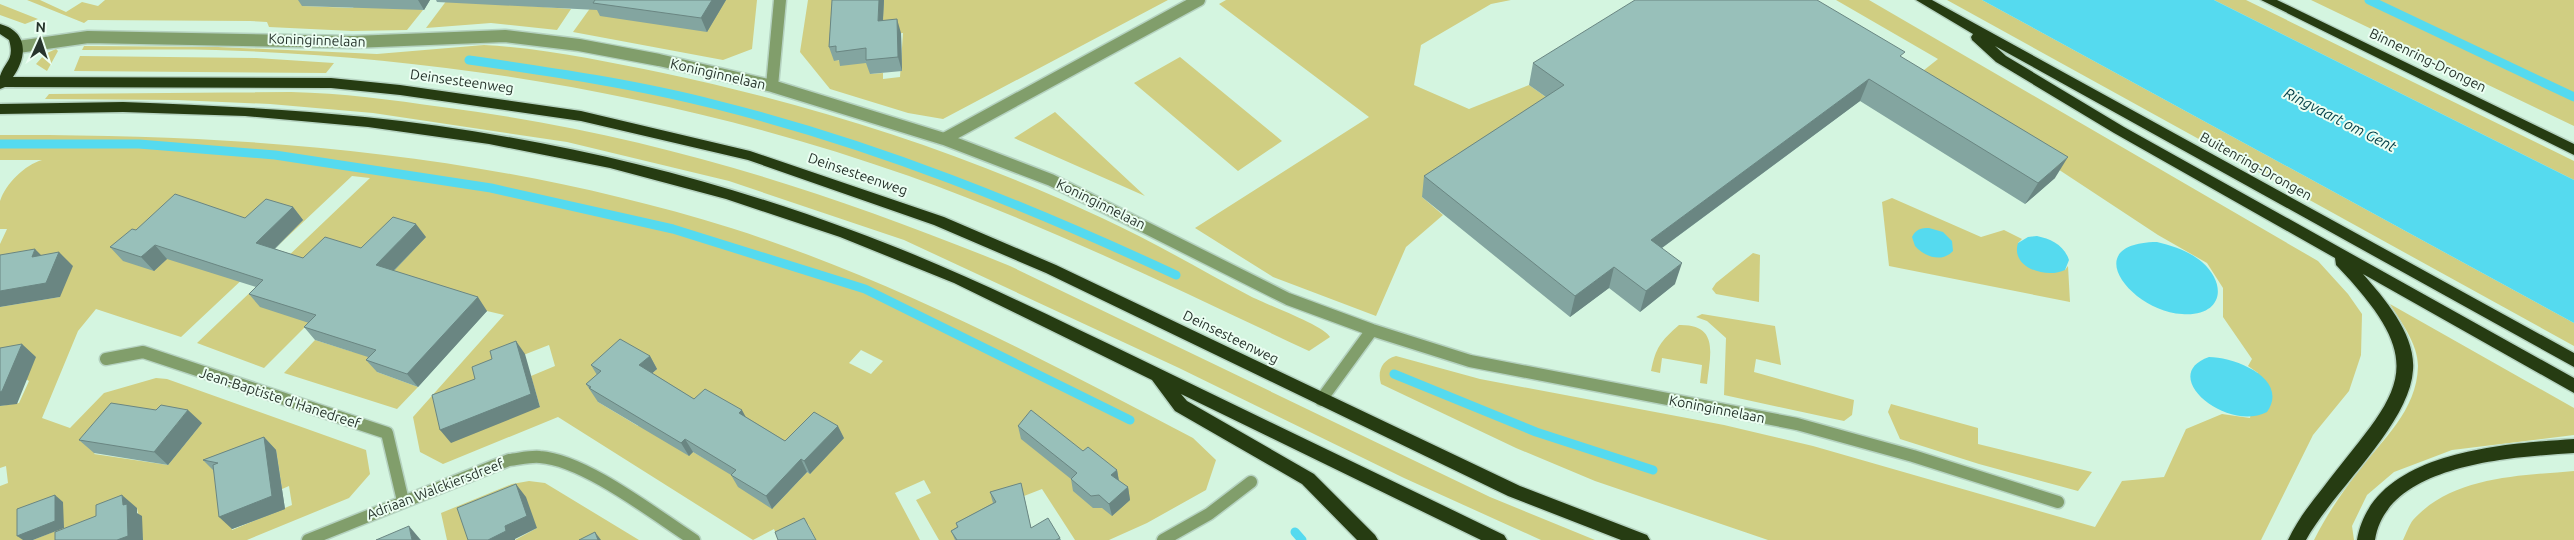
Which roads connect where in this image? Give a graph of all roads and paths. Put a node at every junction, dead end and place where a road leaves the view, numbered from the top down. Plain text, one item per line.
1 (780, 0) edge
2 (1199, 0) edge
3 (1922, 0) edge
4 (2267, 0) edge
5 (1955, 18) junction
6 (0, 28) edge
7 (18, 47) junction
8 (1, 83) edge
9 (772, 86) junction
10 (0, 109) edge
11 (2508, 118) junction
12 (944, 139) junction
13 (2574, 142) edge
14 (2574, 150) edge
15 (2328, 248) junction
16 (1372, 330) junction
17 (106, 359) dead end
18 (2574, 361) edge
19 (1156, 373) junction
20 (2574, 386) edge
21 (1321, 400) junction
22 (2574, 446) edge
23 (1251, 482) dead end
24 (403, 501) junction
25 (2058, 502) dead end
26 (308, 540) edge
27 (694, 540) edge
28 (1163, 540) edge
29 (1368, 540) edge
30 (1498, 540) edge
31 (1641, 540) edge
32 (2297, 540) edge
33 (2366, 540) edge

1 - 9 street
2 - 12 street
3 - 5 highway, Buitenring-Drongen
4 - 11 highway, Binnenring-Drongen
5 - 15 highway
5 - 18 highway, Buitenring-Drongen
6 - 7 highway
7 - 8 highway
7 - 9 street, Koninginnelaan
8 - 21 highway, Deinsesteenweg
9 - 12 street, Koninginnelaan
10 - 19 highway
11 - 13 highway
11 - 14 highway, Binnenring-Drongen
12 - 16 street, Koninginnelaan
15 - 20 highway
15 - 32 highway
16 - 21 street
16 - 25 street, Koninginnelaan
17 - 24 street, Jean-Baptiste d'Hanedreef
19 - 29 highway
19 - 30 highway
21 - 31 highway, Deinsesteenweg
22 - 33 highway
23 - 28 street
24 - 26 street, Adriaan Walckiersdreef
24 - 27 street, Adriaan Walckiersdreef

